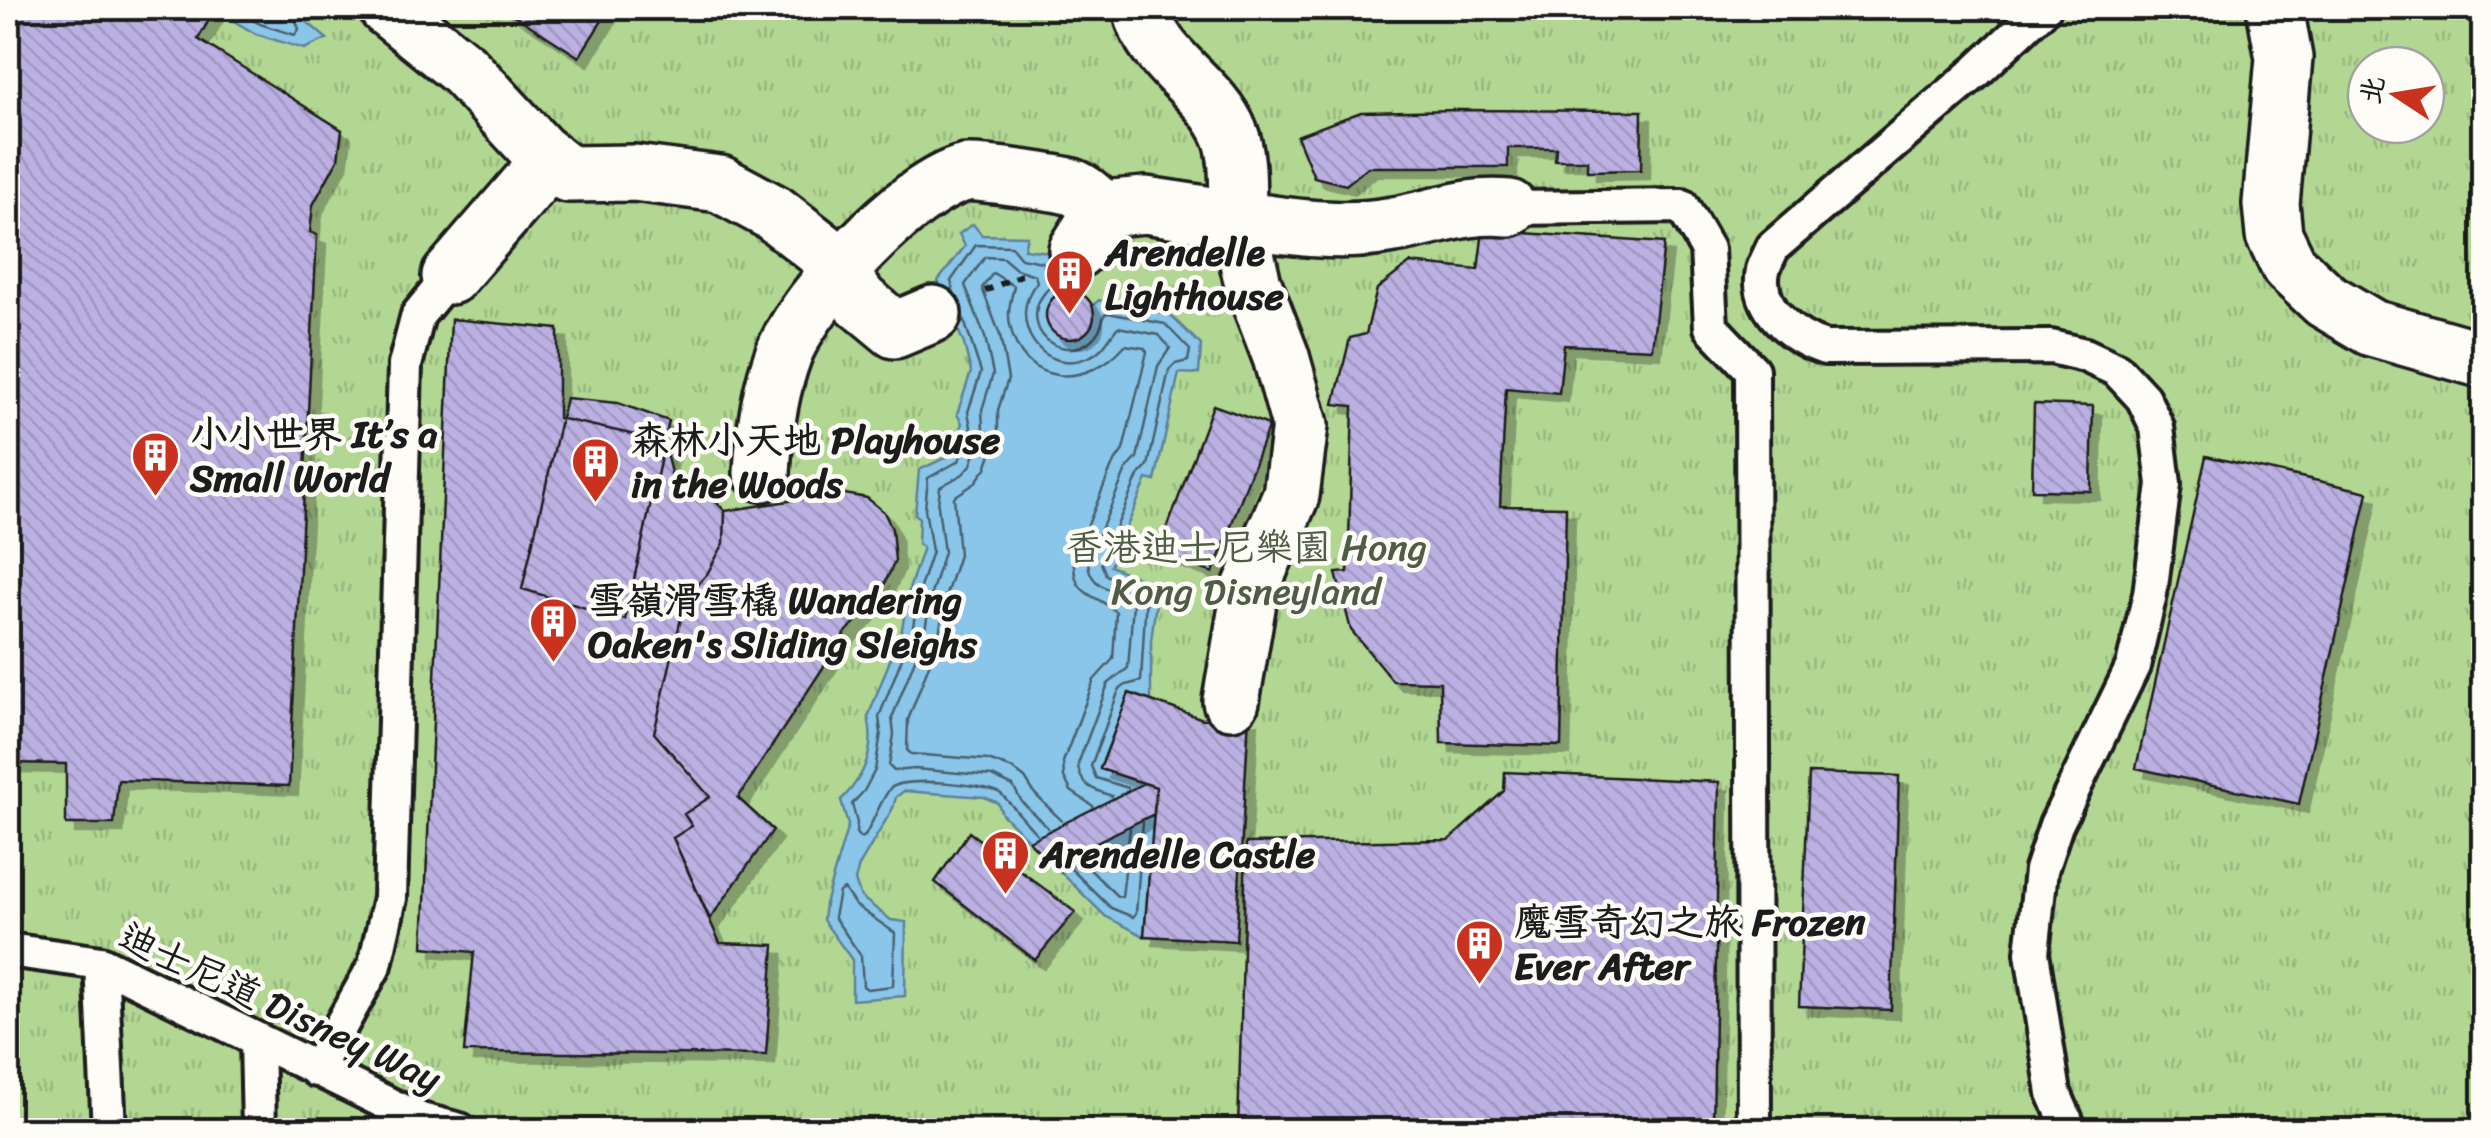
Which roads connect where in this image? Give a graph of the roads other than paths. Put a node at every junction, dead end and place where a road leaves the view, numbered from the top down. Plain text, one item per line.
1 (387, 8) edge
2 (1141, 8) edge
3 (2044, 8) edge
4 (2276, 8) edge
5 (550, 160) junction
6 (1509, 208) joint
7 (1238, 219) junction
8 (839, 273) junction
9 (450, 276) joint
10 (933, 314) road end
11 (2484, 360) edge
12 (762, 473) dead end
13 (1231, 701) dead end
14 (8, 950) edge
15 (101, 963) junction
16 (257, 1040) junction
17 (316, 1070) junction
18 (108, 1130) edge
19 (258, 1130) edge
20 (460, 1130) edge
21 (1754, 1130) edge
22 (2070, 1130) edge

1 - 5 street
2 - 7 street
3 - 22 lane
4 - 11 street
5 - 8 street
5 - 9 street
6 - 7 street
6 - 21 lane
7 - 8 street
7 - 13 street
8 - 10 street
8 - 12 street
9 - 17 lane
14 - 15 lane, 迪士尼道 Disney Way
15 - 16 lane, 迪士尼道 Disney Way
15 - 18 lane
16 - 17 lane, 迪士尼道 Disney Way
16 - 19 lane
17 - 20 lane, 迪士尼道 Disney Way

